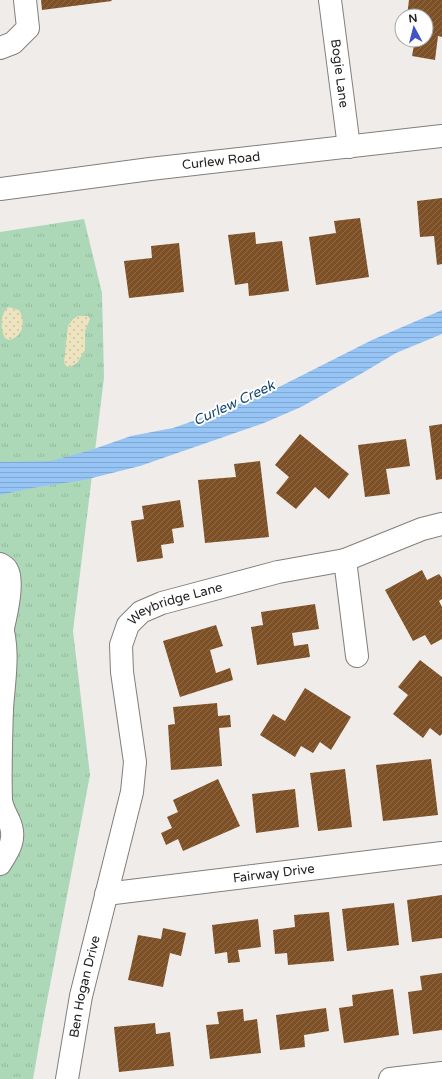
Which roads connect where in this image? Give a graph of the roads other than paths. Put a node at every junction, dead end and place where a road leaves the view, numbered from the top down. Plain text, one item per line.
1 (25, 0) edge
2 (330, 0) edge
3 (0, 48) edge
4 (442, 136) edge
5 (349, 147) junction
6 (0, 189) edge
7 (442, 524) edge
8 (345, 560) junction
9 (0, 564) edge
10 (1, 624) edge
11 (357, 656) dead end
12 (442, 854) edge
13 (0, 864) edge
14 (106, 894) junction
15 (442, 1073) edge
16 (68, 1079) edge
17 (390, 1079) edge

1 - 3 street
2 - 5 street, Bogie Lane
4 - 5 street, Curlew Road
5 - 6 street, Curlew Road
7 - 8 street, Weybridge Lane
8 - 11 street
8 - 14 street, Weybridge Lane
9 - 10 street
10 - 13 street
12 - 14 street, Fairway Drive
14 - 16 street, Ben Hogan Drive
15 - 17 street

